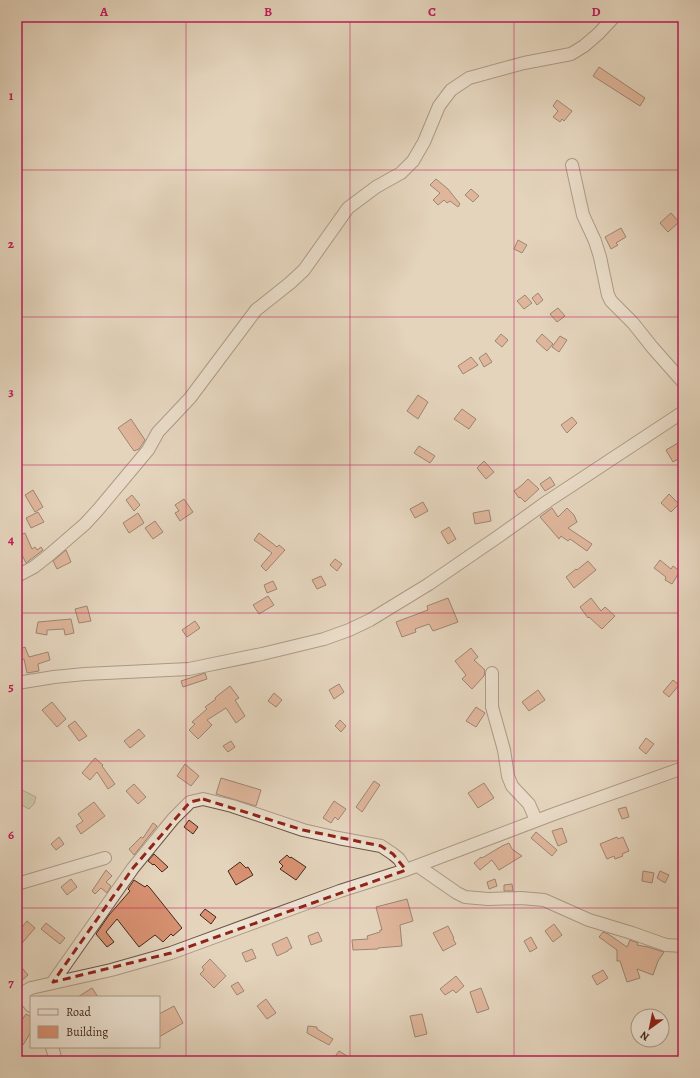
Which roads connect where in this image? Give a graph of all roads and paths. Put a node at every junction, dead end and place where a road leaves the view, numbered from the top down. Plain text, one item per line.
1 (614, 17) edge
2 (572, 165) dead end
3 (683, 382) edge
4 (683, 412) edge
5 (17, 576) edge
6 (492, 673) dead end
7 (17, 683) edge
8 (683, 768) edge
9 (536, 820) junction
10 (105, 858) dead end
11 (418, 866) junction
12 (406, 870) junction
13 (17, 884) edge
14 (683, 946) edge
15 (53, 982) junction
16 (18, 993) edge
17 (30, 1005) edge
18 (52, 1048) edge
19 (56, 1061) edge

1 - 5 street
2 - 3 street
4 - 7 street
6 - 9 street
8 - 9 street
9 - 11 street
10 - 13 street
11 - 12 street
11 - 14 street
12 - 15 street
12 - 15 street
15 - 16 street
16 - 17 street
18 - 19 street

